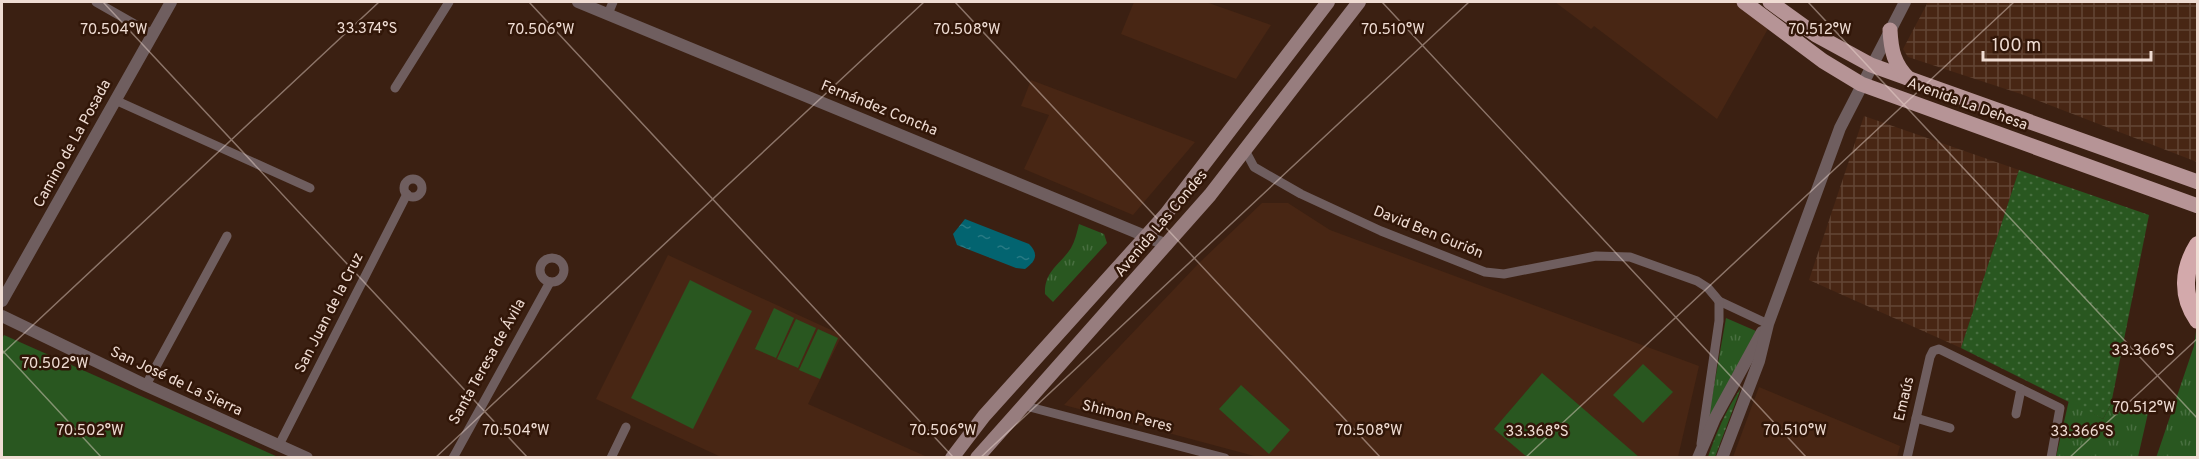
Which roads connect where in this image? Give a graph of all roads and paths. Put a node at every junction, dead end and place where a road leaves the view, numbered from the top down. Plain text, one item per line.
1 (96, 2) edge
2 (171, 2) edge
3 (449, 2) edge
4 (578, 2) edge
5 (613, 2) edge
6 (1328, 2) edge
7 (1359, 2) edge
8 (1744, 2) edge
9 (1770, 2) edge
10 (1905, 2) edge
11 (608, 14) junction
12 (1890, 30) junction
13 (152, 34) junction
14 (1871, 65) junction
15 (1909, 79) junction
16 (1861, 84) junction
17 (395, 88) dead end
18 (115, 100) junction
19 (1240, 120) junction
20 (1245, 150) junction
21 (2198, 182) edge
22 (310, 188) dead end
23 (407, 194) dead end
24 (2198, 206) edge
25 (227, 236) dead end
26 (1148, 236) junction
27 (1167, 245) junction
28 (2198, 245) edge
29 (550, 282) dead end
30 (2, 301) edge
31 (1719, 301) junction
32 (2, 316) edge
33 (2198, 320) edge
34 (1768, 324) junction
35 (146, 385) junction
36 (2021, 389) junction
37 (1022, 405) junction
38 (2016, 414) dead end
39 (1916, 418) junction
40 (626, 427) dead end
41 (1950, 428) dead end
42 (279, 445) junction
43 (1699, 454) edge
44 (307, 458) edge
45 (453, 458) edge
46 (611, 458) edge
47 (952, 458) edge
48 (977, 458) edge
49 (1225, 458) edge
50 (1722, 458) edge
51 (1907, 458) edge
52 (2051, 458) edge

1 - 13 street
2 - 13 street, Camino de La Posada
3 - 17 street
4 - 11 street, Fernández Concha
5 - 11 street
6 - 19 main road, Avenida Las Condes
7 - 20 main road, Avenida Las Condes
8 - 16 main road, Avenida La Dehesa
9 - 14 main road, Avenida La Dehesa
10 - 12 street
11 - 26 street, Fernández Concha
12 - 14 street
12 - 15 main road
13 - 18 street, Camino de La Posada
14 - 15 main road, Avenida La Dehesa
14 - 16 street
15 - 21 main road, Avenida La Dehesa
16 - 24 main road, Avenida La Dehesa
16 - 34 street
18 - 22 street
18 - 30 street, Camino de La Posada
19 - 20 main road
19 - 26 main road, Avenida Las Condes
20 - 27 main road, Avenida Las Condes
20 - 31 street, David Ben Gurión
23 - 42 street, San Juan de la Cruz
25 - 35 street
26 - 27 street, Fernández Concha
26 - 47 main road, Avenida Las Condes
27 - 37 main road, Avenida Las Condes
28 - 33 highway
29 - 45 street, Santa Teresa de Ávila
31 - 34 street, David Ben Gurión
31 - 43 street
32 - 35 street, San José de La Sierra
34 - 43 street
34 - 50 street
35 - 42 street, San José de La Sierra
36 - 38 street
36 - 39 street, Emaús
36 - 52 street
37 - 48 main road, Avenida Las Condes
37 - 49 street, Shimon Peres
39 - 41 street
39 - 51 street, Emaús
40 - 46 street
42 - 44 street, San José de La Sierra

